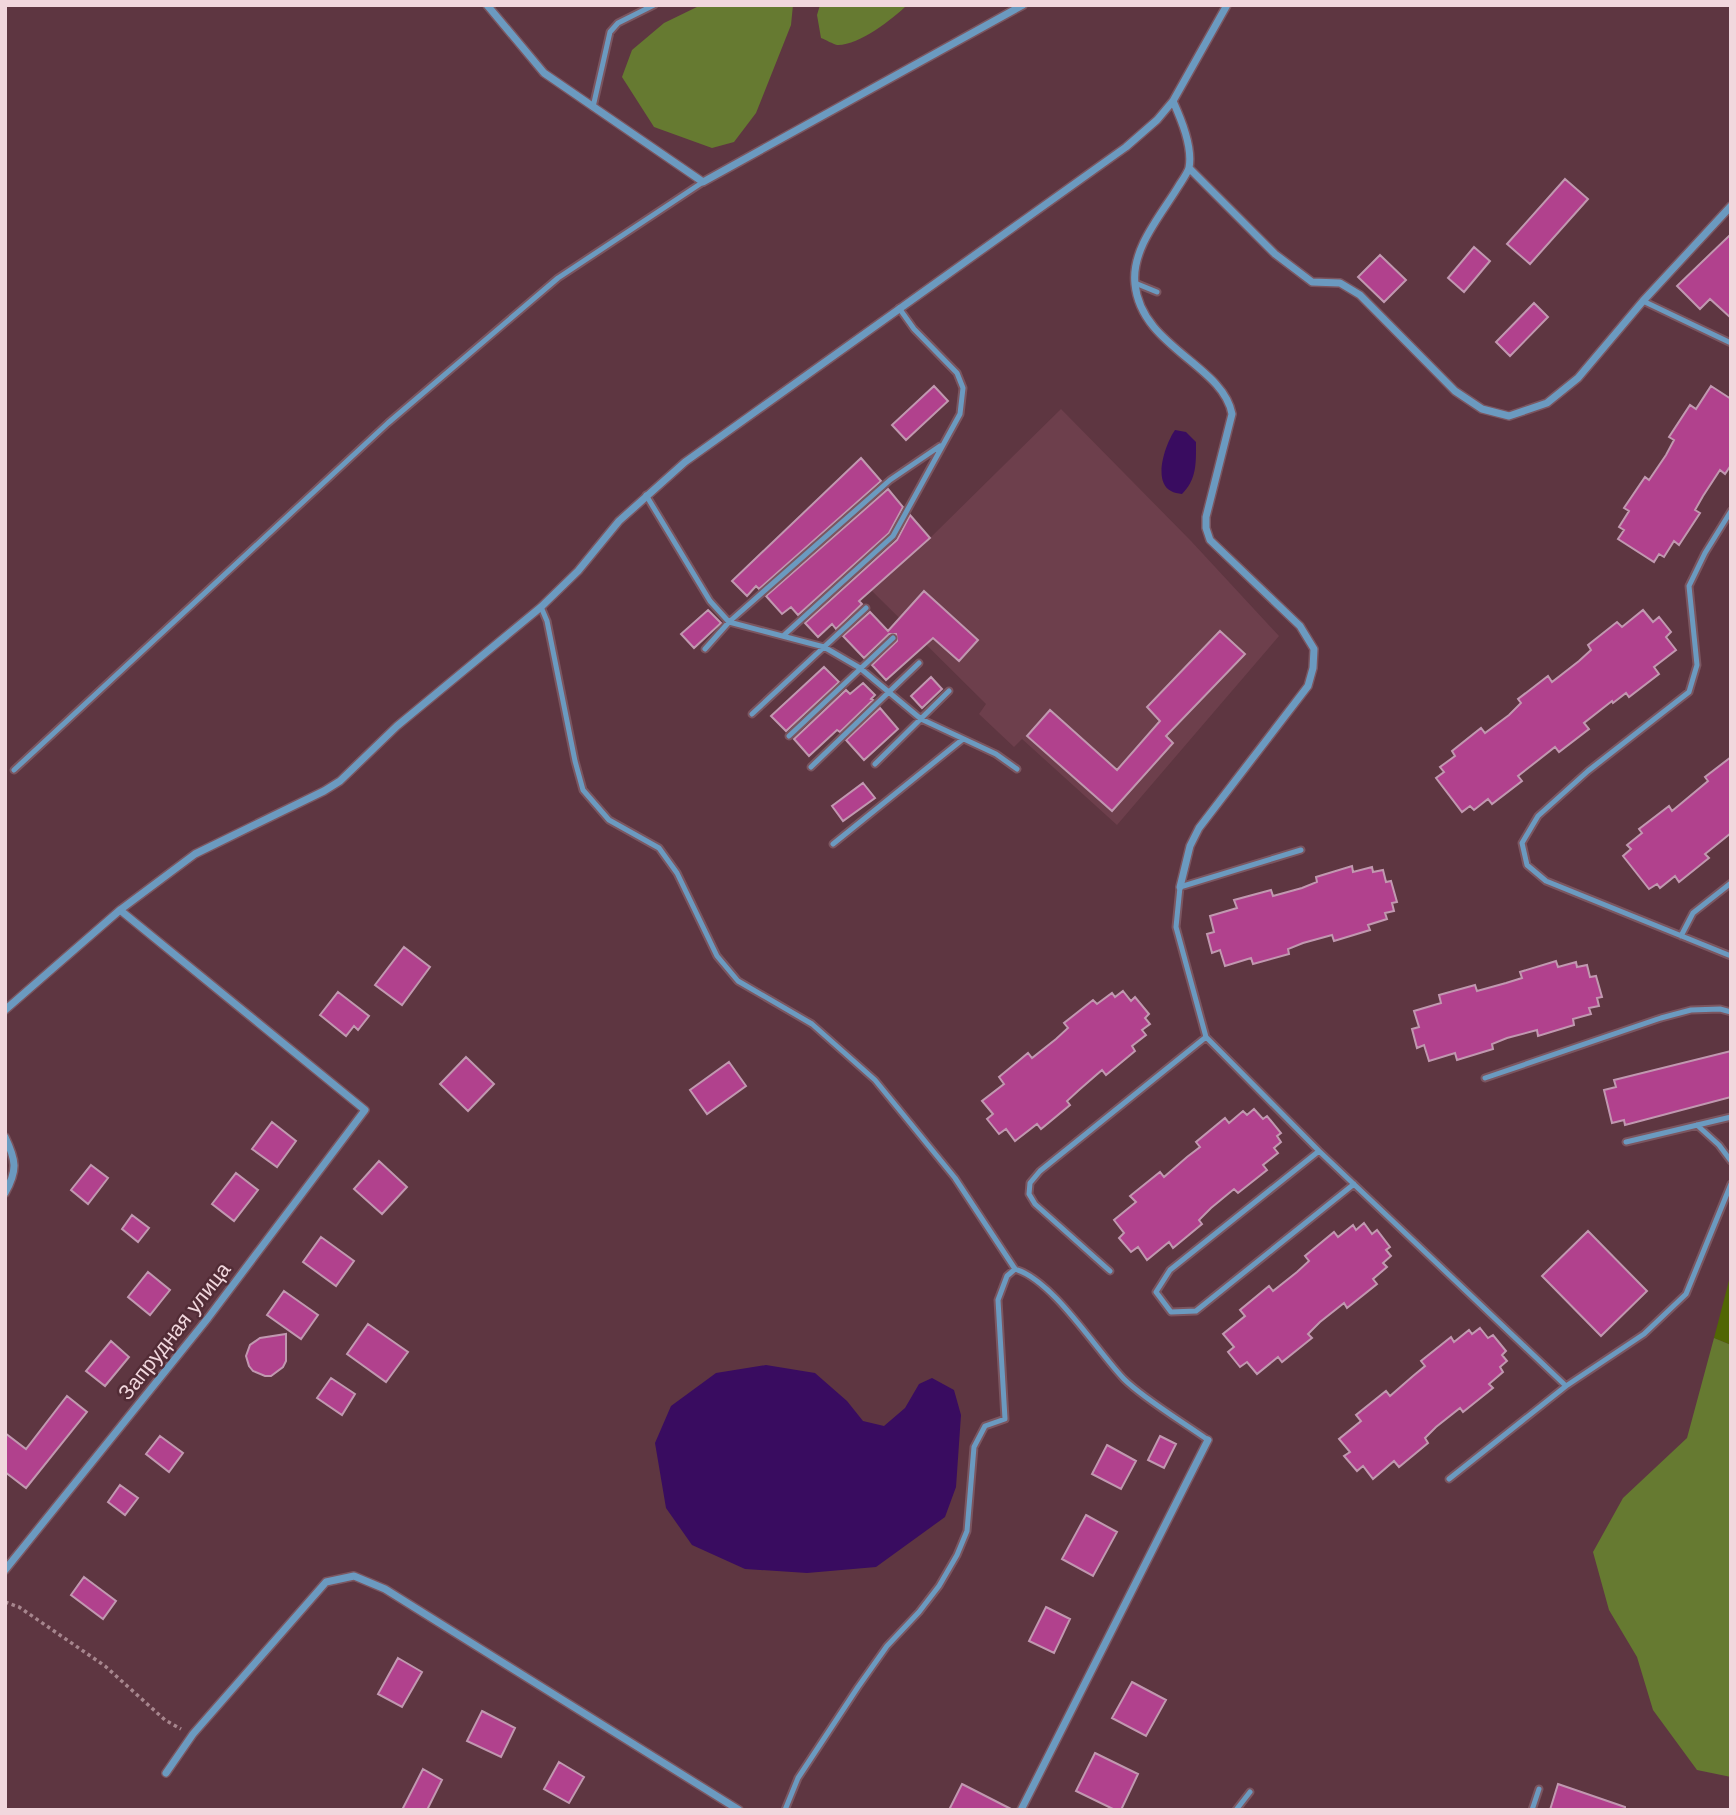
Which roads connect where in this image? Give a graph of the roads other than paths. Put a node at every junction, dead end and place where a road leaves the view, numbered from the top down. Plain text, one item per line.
1 (487, 5) edge
2 (654, 5) edge
3 (1023, 5) edge
4 (1227, 5) edge
5 (1173, 101) junction
6 (593, 107) junction
7 (1189, 168) junction
8 (703, 182) junction
9 (1731, 206) edge
10 (1135, 283) junction
11 (1157, 292) dead end
12 (1643, 301) junction
13 (899, 308) junction
14 (1731, 343) edge
15 (942, 445) junction
16 (646, 495) junction
17 (1731, 511) edge
18 (541, 607) junction
19 (866, 608) dead end
20 (729, 622) junction
21 (783, 636) junction
22 (893, 638) dead end
23 (824, 648) junction
24 (705, 649) dead end
25 (919, 663) dead end
26 (860, 668) junction
27 (949, 691) dead end
28 (890, 692) junction
29 (752, 714) dead end
30 (921, 719) junction
31 (789, 736) dead end
32 (962, 738) junction
33 (875, 764) dead end
34 (811, 767) dead end
35 (1017, 769) dead end
36 (14, 770) dead end
37 (833, 844) dead end
38 (1301, 850) dead end
39 (1731, 883) edge
40 (1180, 887) junction
41 (120, 910) junction
42 (1681, 936) junction
43 (1731, 956) edge
44 (5, 1010) edge
45 (1731, 1012) edge
46 (1206, 1037) junction
47 (1485, 1078) dead end
48 (1731, 1117) edge
49 (1697, 1125) junction
50 (5, 1137) edge
51 (1626, 1142) dead end
52 (1319, 1151) junction
53 (1731, 1161) edge
54 (1354, 1184) junction
55 (1731, 1184) edge
56 (5, 1193) edge
57 (1015, 1269) junction
58 (1110, 1271) dead end
59 (1566, 1386) junction
60 (1208, 1440) joint
61 (1449, 1479) dead end
62 (5, 1570) edge
63 (166, 1773) dead end
64 (1539, 1789) dead end
65 (1250, 1792) dead end
66 (739, 1810) edge
67 (785, 1810) edge
68 (1021, 1810) edge
69 (1236, 1810) edge
70 (1532, 1810) edge

1 - 6 street
2 - 6 lane
3 - 8 street
4 - 5 street
5 - 7 street
5 - 13 street
6 - 8 street
7 - 10 street
7 - 12 street
8 - 36 lane
9 - 12 street
10 - 11 lane
10 - 40 street
12 - 14 lane
13 - 15 lane
13 - 16 street
15 - 20 lane
15 - 21 lane
16 - 18 street
16 - 20 lane
17 - 42 lane
18 - 41 street
18 - 57 lane
19 - 23 lane
20 - 21 lane
20 - 24 lane
21 - 23 lane
22 - 26 lane
23 - 26 lane
23 - 29 lane
25 - 28 lane
26 - 28 lane
26 - 31 lane
27 - 30 lane
28 - 30 lane
28 - 34 lane
30 - 32 lane
30 - 33 lane
32 - 35 lane
32 - 37 lane
38 - 40 lane
39 - 42 lane
40 - 46 lane
41 - 44 street
41 - 62 street, Запрудная улица
42 - 43 lane
45 - 47 lane
46 - 52 lane
46 - 58 lane
48 - 49 lane
49 - 51 lane
49 - 53 lane
50 - 56 street
52 - 54 lane
52 - 54 lane
54 - 59 lane
55 - 59 lane
57 - 60 lane
57 - 67 lane
59 - 61 lane
60 - 68 street
63 - 66 street
64 - 70 lane
65 - 69 lane

